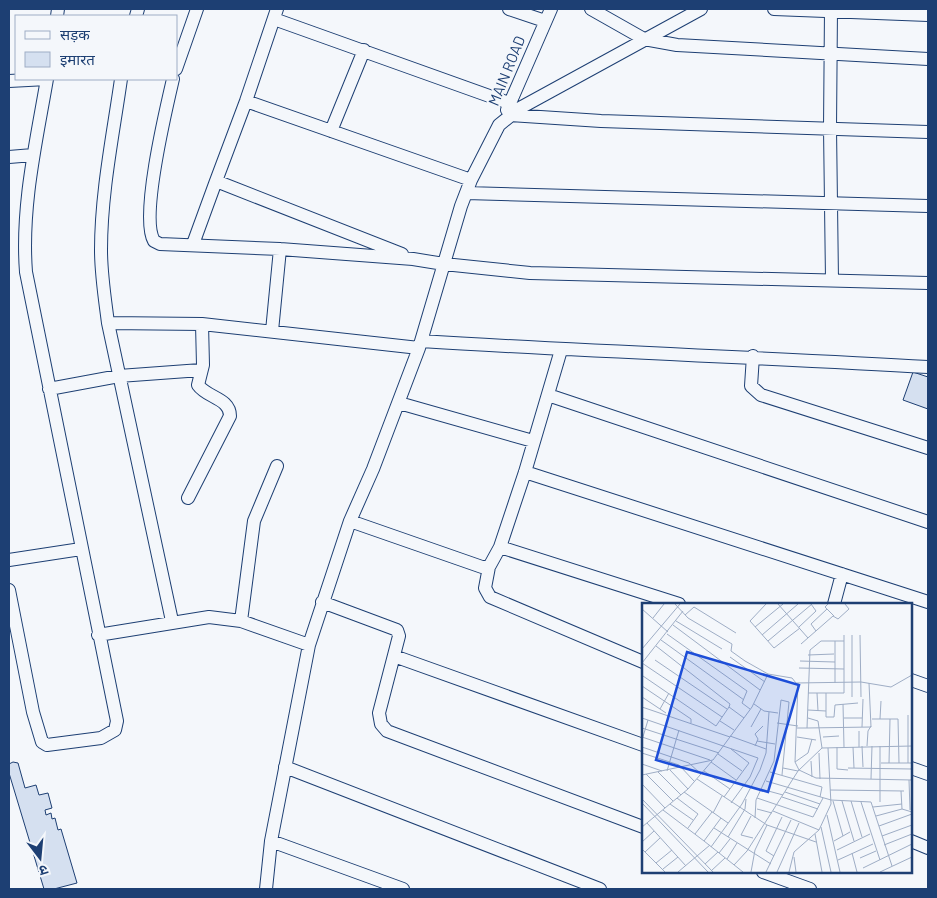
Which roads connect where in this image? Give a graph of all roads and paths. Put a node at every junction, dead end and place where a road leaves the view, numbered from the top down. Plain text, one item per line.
1 (197, 9) edge
2 (509, 9) edge
3 (551, 9) edge
4 (591, 9) edge
5 (701, 9) edge
6 (774, 9) edge
7 (831, 10) edge
8 (275, 14) edge
9 (928, 15) edge
10 (545, 21) junction
11 (644, 39) junction
12 (364, 50) junction
13 (830, 55) junction
14 (928, 59) edge
15 (178, 63) edge
16 (28, 80) edge
17 (47, 80) edge
18 (121, 80) edge
19 (173, 80) edge
20 (9, 81) edge
21 (246, 101) junction
22 (508, 112) junction
23 (830, 128) junction
24 (331, 131) junction
25 (928, 132) edge
26 (33, 155) junction
27 (9, 157) edge
28 (471, 180) junction
29 (216, 181) junction
30 (466, 193) junction
31 (830, 202) junction
32 (928, 206) edge
33 (194, 244) junction
34 (280, 249) junction
35 (414, 259) junction
36 (444, 264) junction
37 (832, 280) junction
38 (928, 283) edge
39 (108, 323) junction
40 (202, 324) junction
41 (272, 331) junction
42 (420, 345) junction
43 (561, 350) junction
44 (752, 356) junction
45 (928, 367) edge
46 (201, 370) junction
47 (120, 376) junction
48 (49, 389) junction
49 (548, 396) junction
50 (399, 403) junction
51 (533, 442) junction
52 (928, 448) edge
53 (277, 466) dead end
54 (525, 472) junction
55 (188, 498) dead end
56 (350, 521) junction
57 (928, 522) edge
58 (500, 547) junction
59 (81, 549) junction
60 (9, 560) edge
61 (489, 567) junction
62 (842, 574) junction
63 (9, 590) edge
64 (322, 602) junction
65 (928, 602) edge
66 (676, 603) edge
67 (834, 603) edge
68 (172, 621) junction
69 (241, 621) junction
70 (98, 635) junction
71 (308, 645) junction
72 (394, 656) junction
73 (642, 662) edge
74 (912, 680) edge
75 (928, 686) edge
76 (642, 745) edge
77 (286, 767) junction
78 (912, 768) edge
79 (928, 774) edge
80 (642, 827) edge
81 (271, 841) junction
82 (912, 842) edge
83 (928, 848) edge
84 (766, 873) edge
85 (266, 889) edge
86 (403, 889) edge
87 (600, 889) edge
88 (810, 889) edge

1 - 15 street
2 - 10 street
3 - 10 street, MAIN ROAD
4 - 11 street
5 - 11 street
6 - 7 street
7 - 9 street
7 - 13 street
8 - 12 street
8 - 21 street
10 - 22 street, MAIN ROAD
11 - 13 street
11 - 22 street
12 - 22 street
12 - 24 street
13 - 14 street
13 - 23 street
16 - 20 street
17 - 26 street
18 - 39 street
19 - 33 street
21 - 24 street
21 - 29 street
22 - 23 street
22 - 28 street, MAIN ROAD
23 - 25 street
23 - 31 street
24 - 28 street
26 - 27 street
26 - 48 street
28 - 30 street, MAIN ROAD
29 - 33 street
29 - 35 street
30 - 31 street
30 - 36 street, MAIN ROAD
31 - 32 street
31 - 37 street
33 - 34 street
34 - 35 street
34 - 41 street
35 - 36 street
36 - 37 street
36 - 42 street, MAIN ROAD
37 - 38 street
39 - 40 street
39 - 47 street
40 - 41 street
40 - 46 street
41 - 42 street
42 - 43 street
42 - 50 street, MAIN ROAD
43 - 44 street
43 - 49 street
44 - 45 street
44 - 52 street
46 - 47 street
46 - 55 street
47 - 48 street
47 - 68 street
48 - 59 street
49 - 51 street
49 - 57 street
50 - 51 street
50 - 56 street, MAIN ROAD
51 - 54 street
53 - 69 street
54 - 58 street
54 - 62 street
56 - 61 street
56 - 64 street, MAIN ROAD
58 - 61 street
58 - 66 street
59 - 60 street
59 - 70 street
61 - 73 street
62 - 65 street
62 - 67 street
63 - 70 street
64 - 71 street, MAIN ROAD
64 - 72 street
68 - 69 street
68 - 70 street
69 - 71 street
71 - 77 street, MAIN ROAD
72 - 76 street
72 - 80 street
74 - 75 street
77 - 81 street, MAIN ROAD
77 - 87 street
78 - 79 street
81 - 85 street, MAIN ROAD
81 - 86 street
82 - 83 street
84 - 88 street

